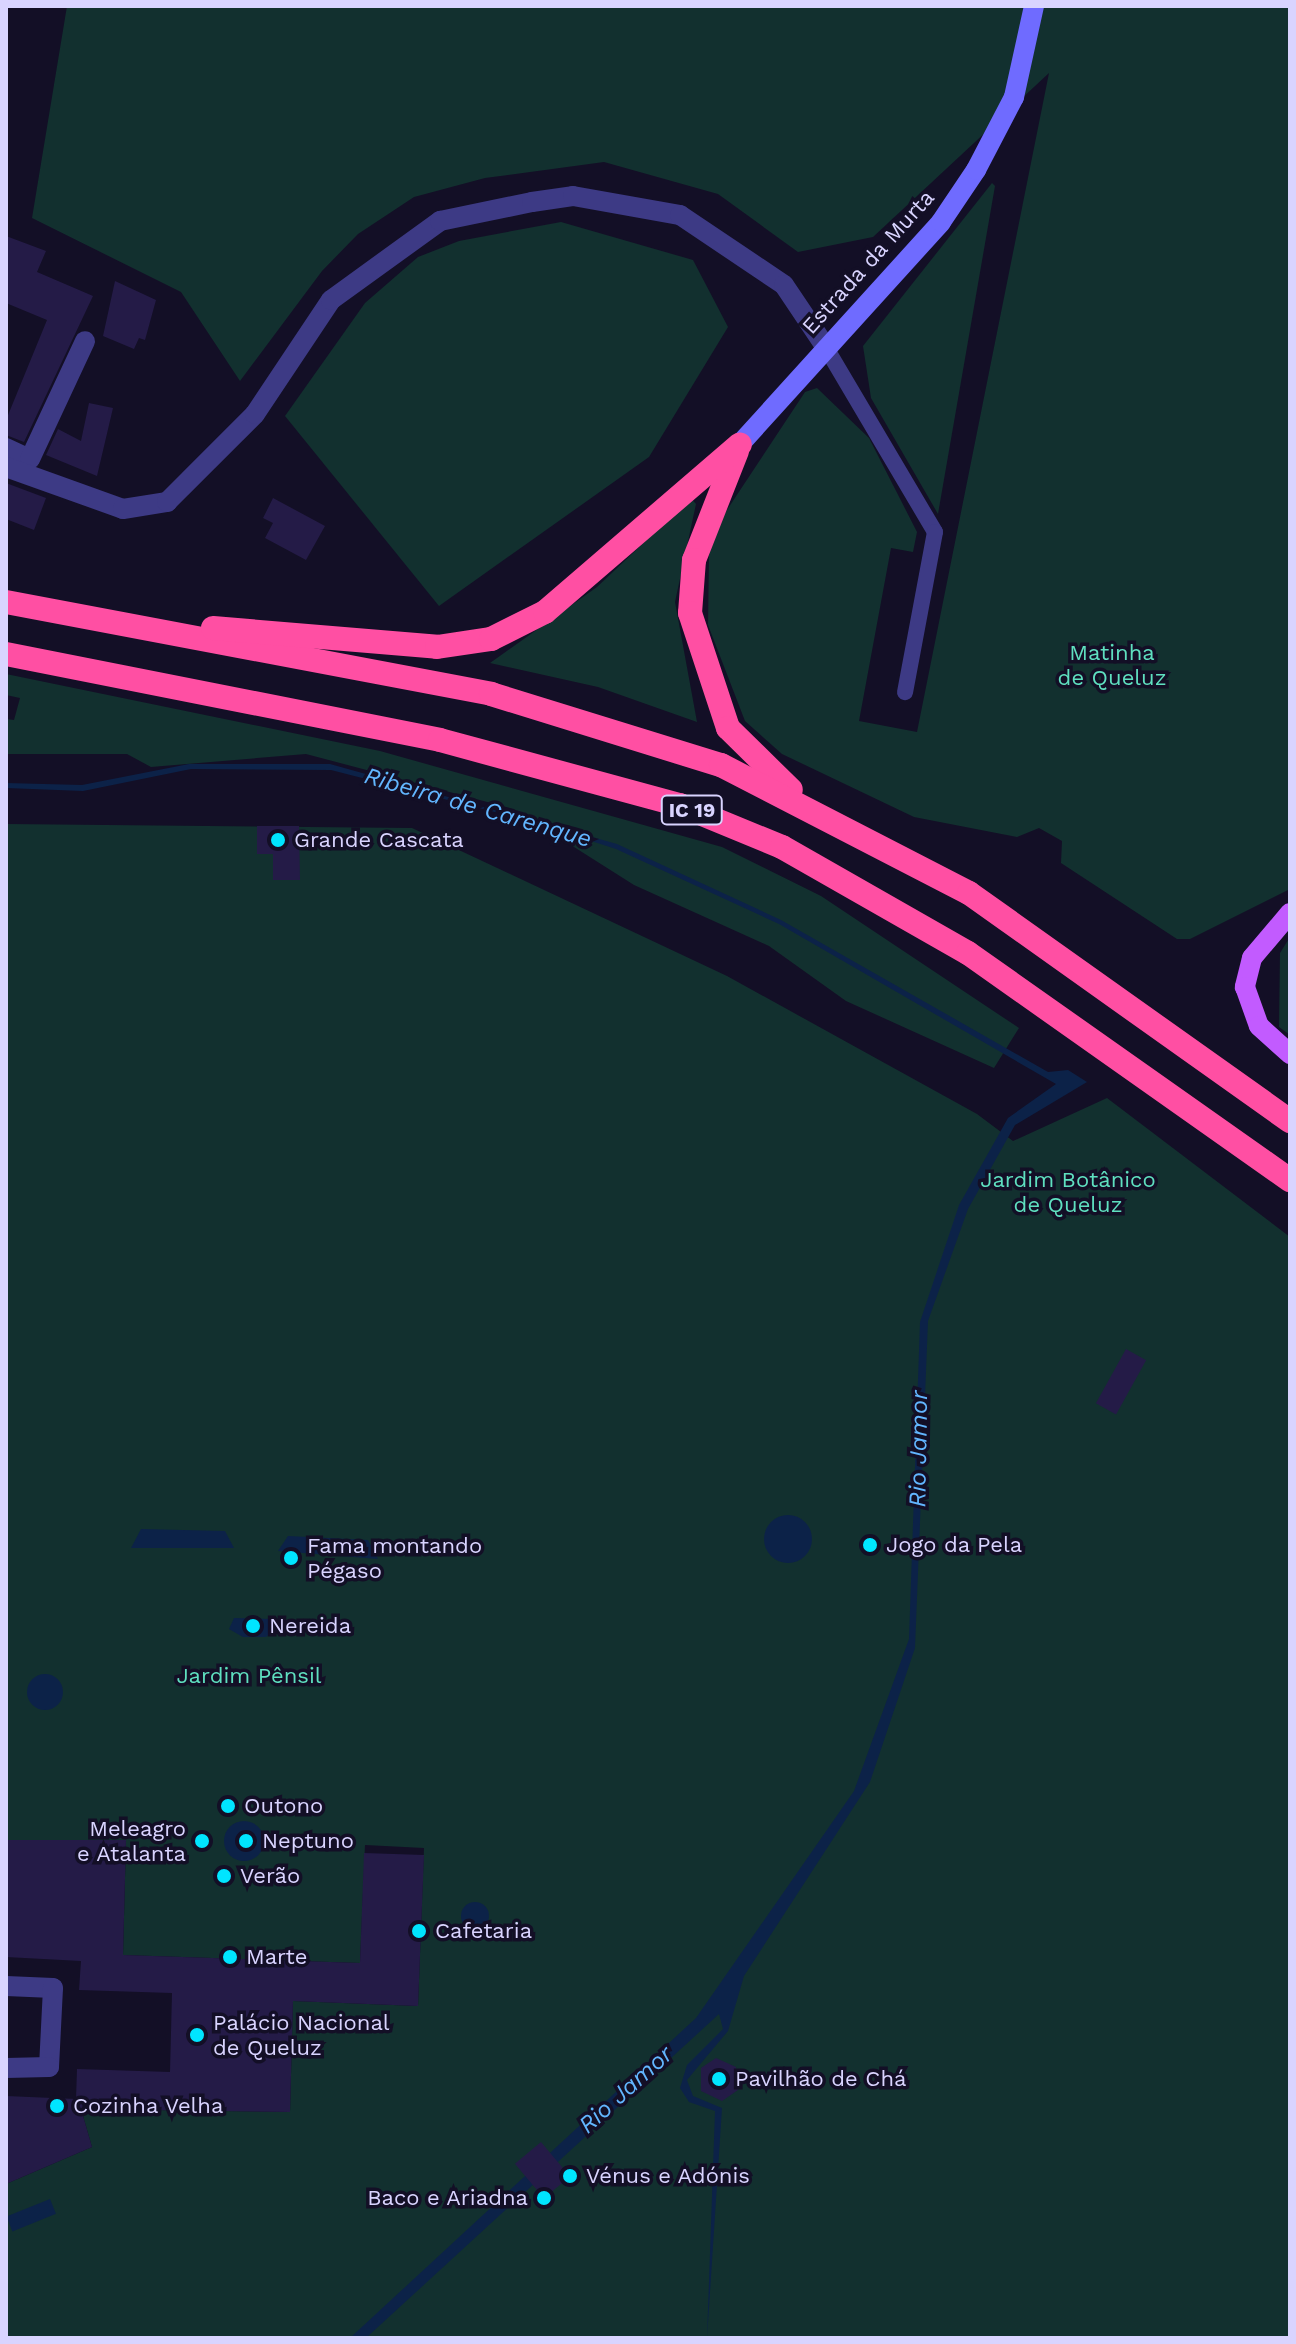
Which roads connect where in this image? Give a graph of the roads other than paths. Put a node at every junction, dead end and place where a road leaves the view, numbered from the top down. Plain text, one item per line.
1 (1034, 6) edge
2 (85, 341) dead end
3 (825, 346) junction
4 (740, 444) junction
5 (6, 448) edge
6 (6, 467) edge
7 (6, 602) edge
8 (115, 623) junction
9 (6, 654) edge
10 (905, 692) dead end
11 (804, 803) junction
12 (1290, 913) edge
13 (1290, 1054) edge
14 (1290, 1121) edge
15 (1290, 1180) edge
16 (6, 1986) edge
17 (6, 2068) edge

1 - 3 street, Estrada da Murta
2 - 5 street
3 - 4 street, Estrada da Murta
3 - 6 street
3 - 10 lane
4 - 8 highway
4 - 11 highway
7 - 8 highway, IC 19
8 - 11 highway, IC 19
9 - 15 highway, IC 19
11 - 14 highway, IC 19
12 - 13 main road
16 - 17 street

